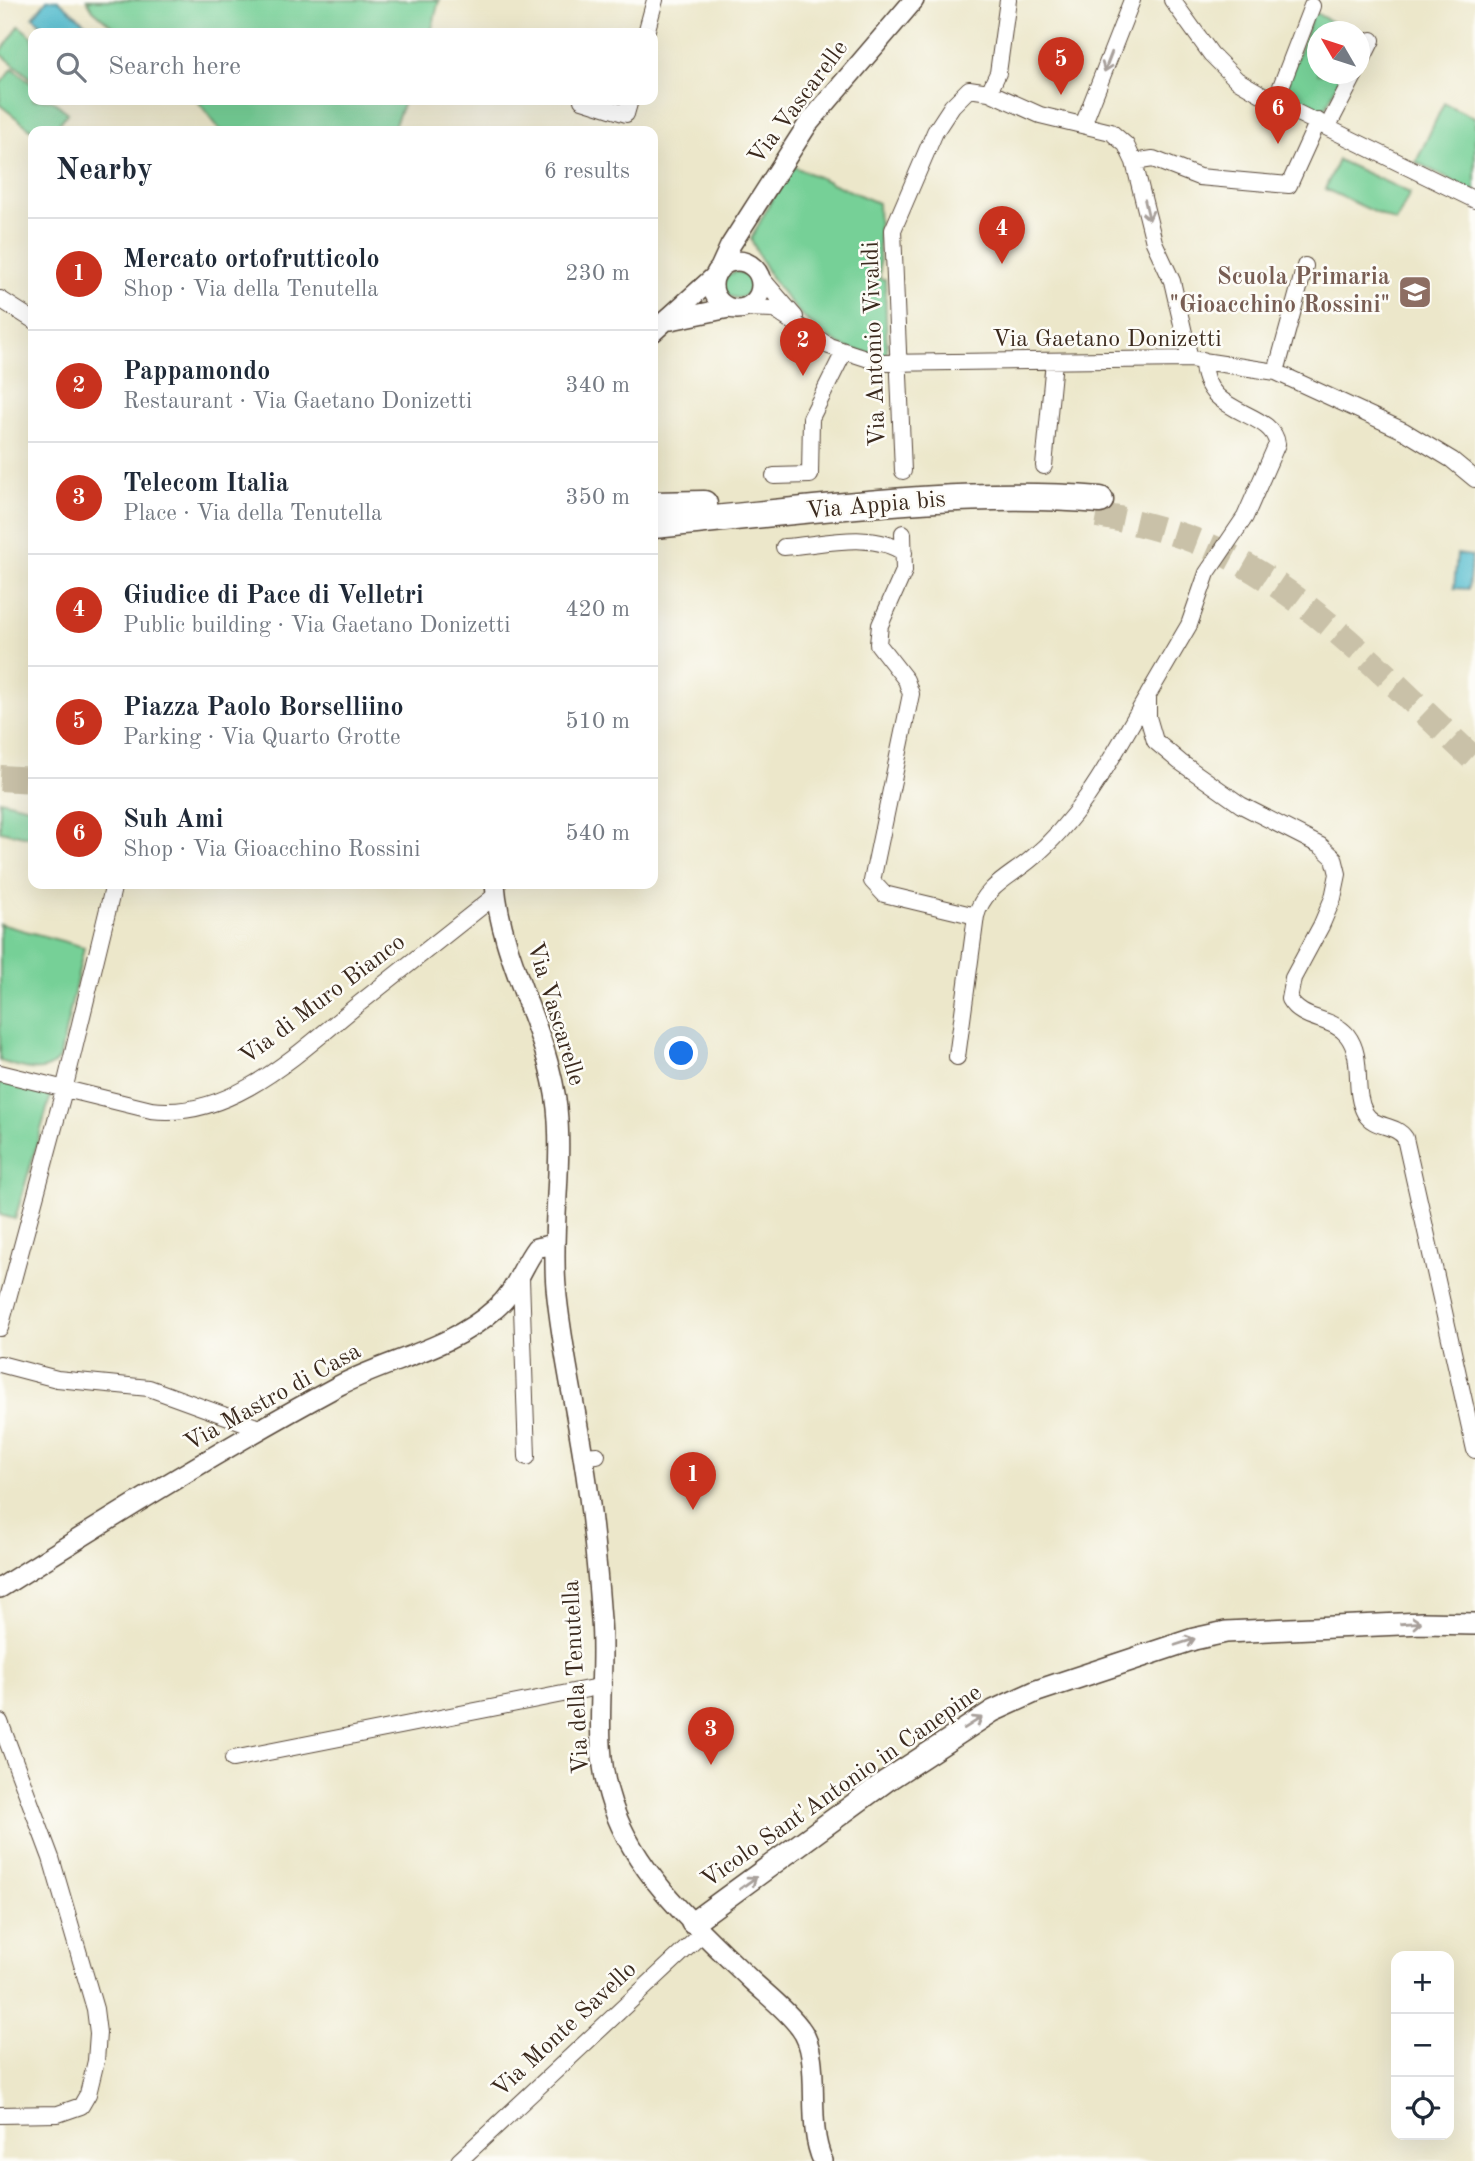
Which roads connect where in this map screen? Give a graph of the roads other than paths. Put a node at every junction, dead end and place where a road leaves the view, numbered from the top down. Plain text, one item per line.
1 (655, 0) edge
2 (914, 0) edge
3 (1008, 0) edge
4 (1132, 0) edge
5 (1172, 0) edge
6 (1312, 6) dead end
7 (647, 28) edge
8 (1372, 40) dead end
9 (1370, 44) edge
10 (1348, 84) edge
11 (989, 92) junction
12 (1275, 103) junction
13 (598, 105) edge
14 (628, 105) edge
15 (1323, 123) junction
16 (1083, 125) junction
17 (1135, 162) junction
18 (1475, 200) edge
19 (756, 207) junction
20 (1305, 266) dead end
21 (753, 269) junction
22 (717, 273) junction
23 (0, 299) edge
24 (737, 308) junction
25 (28, 317) edge
26 (670, 320) junction
27 (802, 327) junction
28 (658, 328) edge
29 (658, 335) edge
30 (844, 352) junction
31 (1196, 359) junction
32 (1054, 361) junction
33 (899, 364) junction
34 (1276, 372) junction
35 (1044, 466) dead end
36 (903, 471) dead end
37 (774, 476) dead end
38 (1475, 479) edge
39 (927, 508) junction
40 (1099, 508) tunnel mouth
41 (658, 512) edge
42 (903, 534) dead end
43 (658, 539) edge
44 (784, 547) dead end
45 (904, 553) junction
46 (1148, 695) junction
47 (113, 889) edge
48 (496, 890) edge
49 (976, 916) junction
50 (957, 1057) dead end
51 (0, 1073) edge
52 (64, 1090) junction
53 (554, 1244) junction
54 (521, 1278) junction
55 (0, 1328) edge
56 (0, 1364) edge
57 (262, 1429) junction
58 (1475, 1450) edge
59 (527, 1457) dead end
60 (0, 1588) edge
61 (1475, 1624) edge
62 (603, 1686) junction
63 (0, 1722) edge
64 (233, 1759) dead end
65 (697, 1928) junction
66 (0, 2115) edge
67 (459, 2161) edge
68 (823, 2161) edge

1 - 7 street
2 - 19 street, Via Vascarelle
3 - 11 street
4 -> 16 street
5 - 12 street
6 - 12 street
8 - 9 street
10 - 15 street
11 - 16 street
11 - 33 street, Via Antonio Vivaldi
12 - 15 street
13 - 14 street
15 - 17 street
15 - 18 street
16 - 17 street
17 -> 31 street
19 - 21 street, Via Vascarelle
19 - 22 street, Via Vascarelle
20 - 34 street
21 - 22 street
21 - 24 street
21 - 27 street, Via Gaetano Donizetti
22 - 24 street
22 - 26 street, Via Vascarelle
23 - 25 street
24 - 26 street, Via Vascarelle
24 - 27 street, Via Gaetano Donizetti
26 - 28 street, Via Vascarelle
26 - 29 street
27 - 30 street, Via Gaetano Donizetti
30 - 33 street, Via Gaetano Donizetti
30 - 37 street
31 - 32 street, Via Gaetano Donizetti
31 - 34 street, Via Gaetano Donizetti
31 - 46 street
32 - 33 street, Via Gaetano Donizetti
32 - 35 street
33 - 36 street, Via Antonio Vivaldi
34 - 38 street, Via Gaetano Donizetti
39 - 40 highway, Via Appia bis
39 - 41 highway, Via Appia bis
39 - 43 highway, Via Appia bis
42 - 45 street
44 - 45 street
45 - 49 street
46 - 49 street
46 - 58 street
47 - 52 street
48 - 52 street, Via di Muro Bianco
48 - 53 street, Via Vascarelle
49 - 50 street
51 - 52 street, Via di Muro Bianco
52 - 55 street
53 - 54 street, Via Mastro di Casa
53 - 62 street, Via della Tenutella
54 - 57 street, Via Mastro di Casa
54 - 59 street
56 - 57 street
57 - 60 street, Via Mastro di Casa
65 -> 61 main road, Vicolo Sant'Antonio in Canepine
62 - 64 street
62 - 65 street, Via della Tenutella
63 - 66 street
65 - 67 street, Via Monte Savello
65 - 68 street, Via della Tenutella

